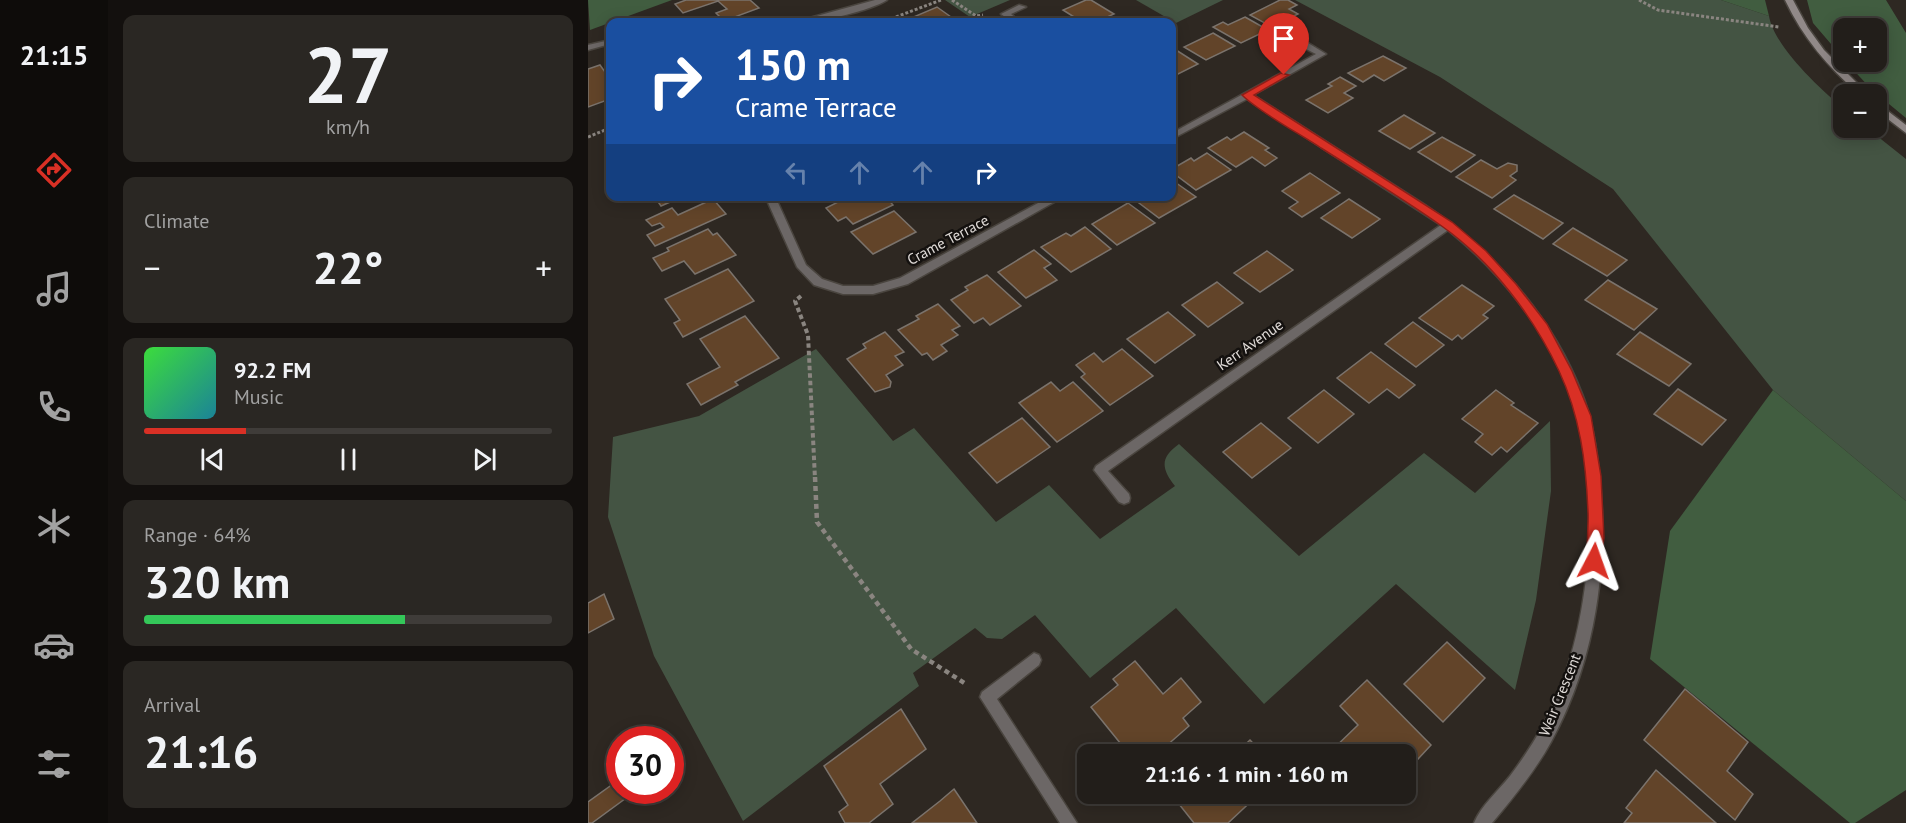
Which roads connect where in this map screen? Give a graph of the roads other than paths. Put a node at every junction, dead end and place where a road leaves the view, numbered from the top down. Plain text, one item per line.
1 (883, 0) edge
2 (1789, 0) edge
3 (1022, 7) dead end
4 (818, 18) edge
5 (1010, 18) edge
6 (606, 43) edge
7 (1305, 45) dead end
8 (588, 48) edge
9 (1853, 84) edge
10 (1247, 95) junction
11 (1887, 114) edge
12 (1906, 130) edge
13 (1176, 134) edge
14 (772, 201) edge
15 (1051, 201) edge
16 (1448, 225) junction
17 (1124, 498) dead end
18 (1034, 660) dead end
19 (1069, 823) edge
20 (1482, 823) edge

1 - 4 street
2 - 9 main road
3 - 5 street
6 - 8 street
7 - 10 street
10 - 13 street
10 - 16 street, Weir Crescent
11 - 12 main road
14 - 15 street, Crame Terrace
16 - 17 street, Kerr Avenue
16 - 20 street, Weir Crescent
18 - 19 street

